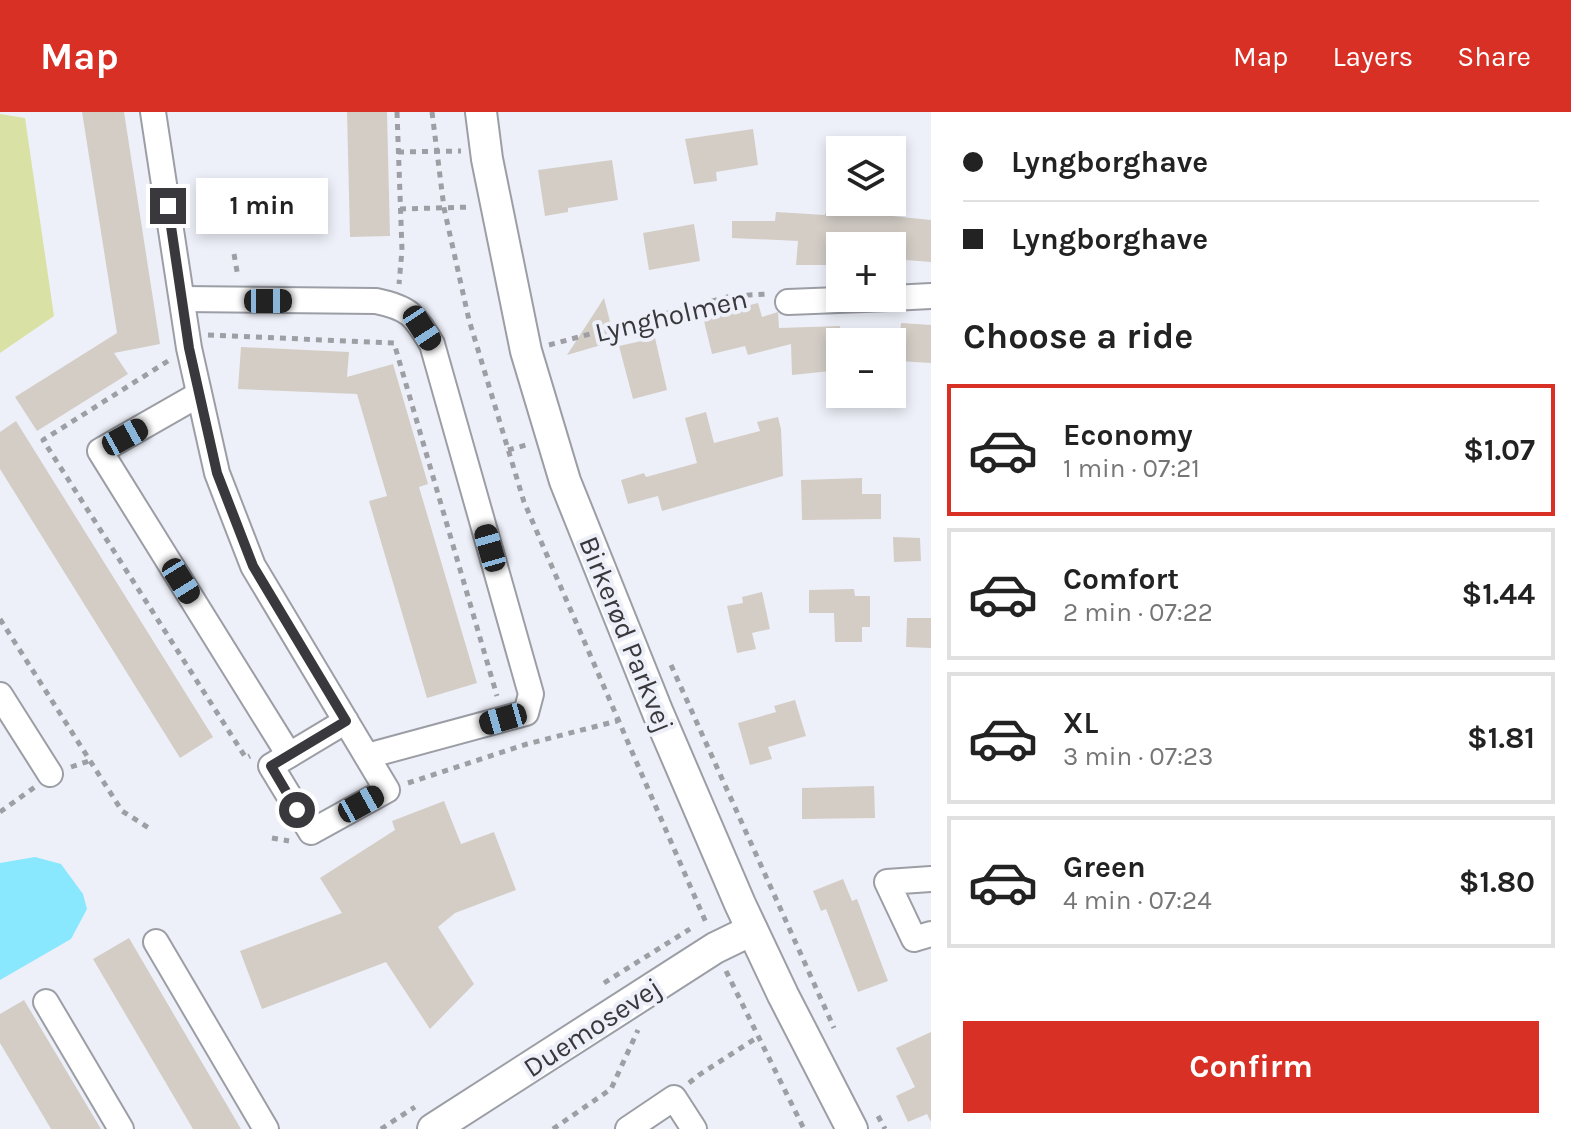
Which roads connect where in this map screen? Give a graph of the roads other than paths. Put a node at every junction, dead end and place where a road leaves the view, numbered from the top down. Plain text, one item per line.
1 (153, 112) edge
2 (481, 112) edge
3 (931, 296) edge
4 (906, 297) edge
5 (182, 299) junction
6 (826, 301) edge
7 (788, 302) road end
8 (198, 395) junction
9 (0, 695) edge
10 (346, 721) junction
11 (289, 755) junction
12 (367, 756) junction
13 (50, 774) road end
14 (931, 879) edge
15 (752, 930) junction
16 (931, 934) edge
17 (156, 942) dead end
18 (46, 1002) dead end
19 (121, 1129) edge
20 (266, 1129) edge
21 (433, 1129) edge
22 (628, 1129) edge
23 (694, 1129) edge
24 (852, 1129) edge

1 - 5 street
2 - 15 street, Birkerød Parkvej
3 - 4 street, Lyngholmen
5 - 8 street
5 - 12 street
6 - 7 street, Lyngholmen
8 - 10 street
8 - 11 street
9 - 13 street
10 - 11 street
10 - 12 street
11 - 12 street
14 - 16 street
15 - 21 street, Duemosevej
15 - 24 street, Birkerød Parkvej
17 - 20 street
18 - 19 street
22 - 23 street

